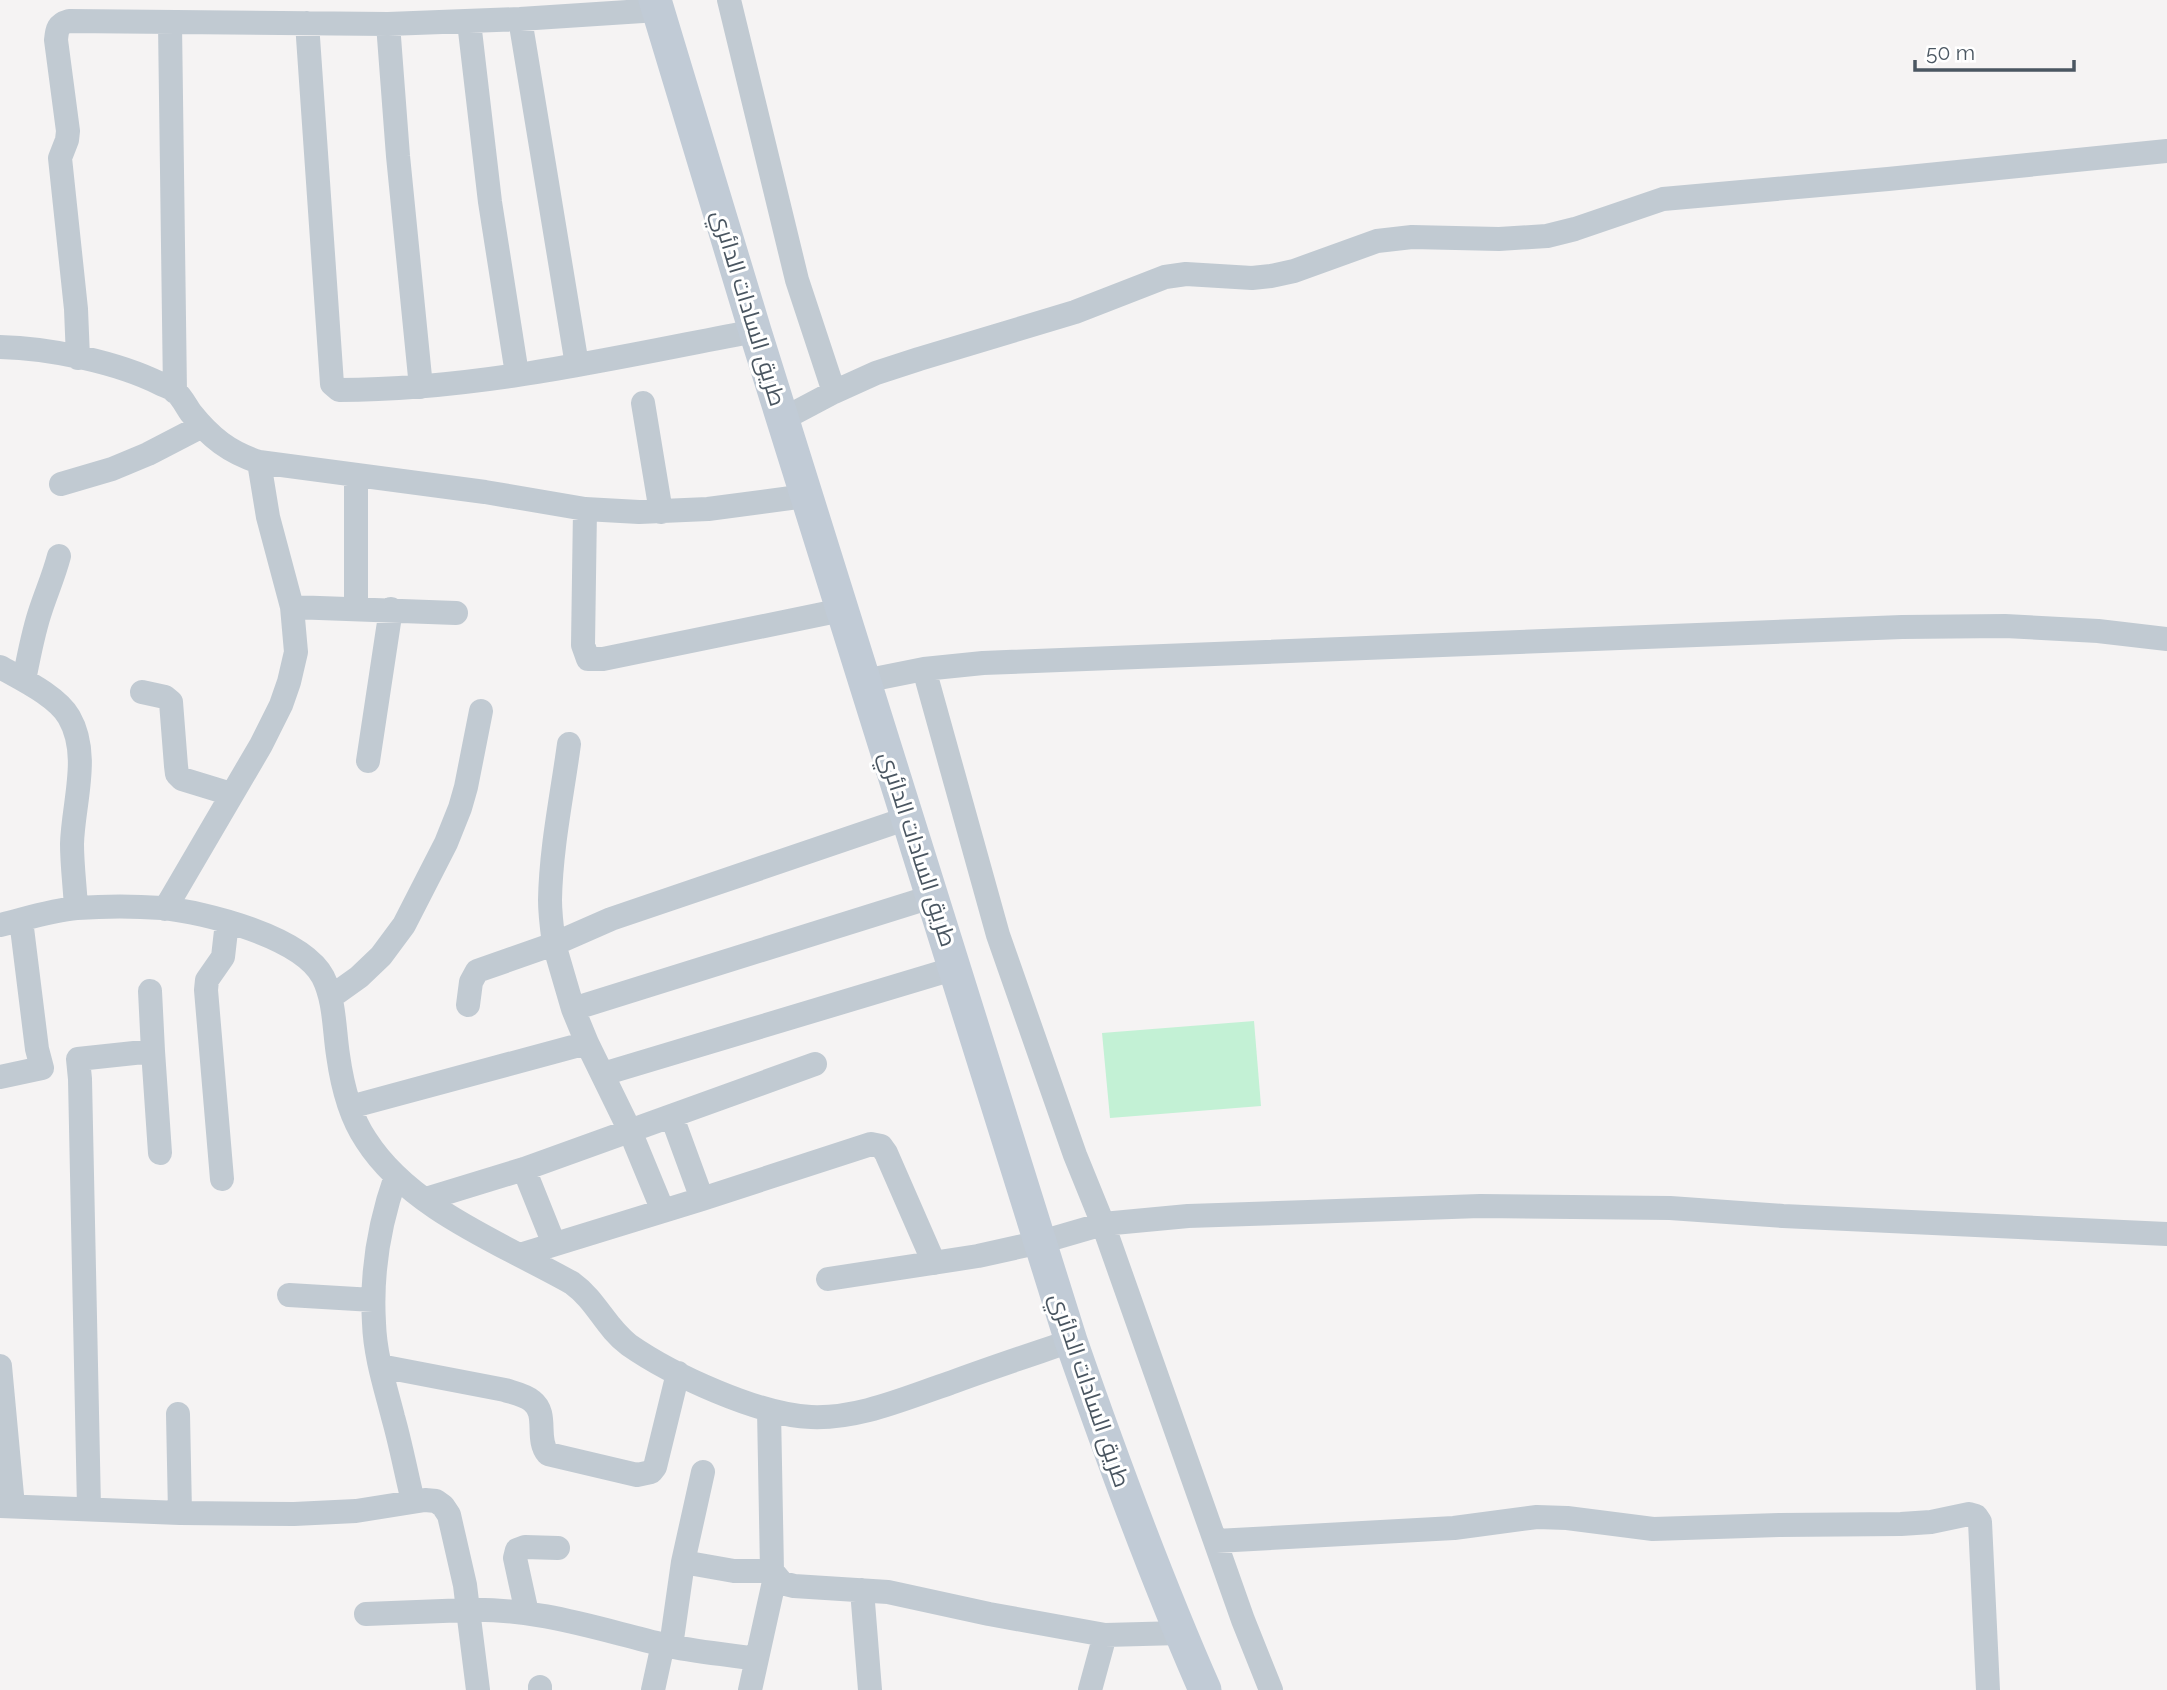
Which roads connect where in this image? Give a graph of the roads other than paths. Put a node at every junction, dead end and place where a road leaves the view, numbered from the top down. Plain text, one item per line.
1 (729, 0) edge
2 (657, 5) edge
3 (520, 19) junction
4 (469, 22) junction
5 (307, 23) junction
6 (170, 24) junction
7 (388, 24) junction
8 (2167, 151) edge
9 (755, 331) junction
10 (0, 347) edge
11 (78, 358) junction
12 (577, 365) junction
13 (517, 374) junction
14 (421, 387) junction
15 (176, 392) junction
16 (834, 392) junction
17 (643, 402) dead end
18 (783, 419) junction
19 (202, 426) junction
20 (259, 462) junction
21 (356, 476) junction
22 (61, 484) dead end
23 (806, 496) junction
24 (585, 509) junction
25 (661, 512) junction
26 (59, 556) dead end
27 (292, 607) junction
28 (356, 608) junction
29 (391, 610) junction
30 (842, 610) junction
31 (456, 613) dead end
32 (2167, 639) edge
33 (0, 667) edge
34 (924, 669) junction
35 (24, 680) junction
36 (864, 681) junction
37 (142, 692) dead end
38 (481, 711) dead end
39 (569, 744) dead end
40 (368, 761) dead end
41 (231, 794) junction
42 (908, 818) junction
43 (931, 897) junction
44 (76, 908) junction
45 (164, 909) junction
46 (227, 922) junction
47 (10, 923) edge
48 (554, 944) junction
49 (956, 968) junction
50 (150, 990) dead end
51 (331, 997) junction
52 (468, 1005) dead end
53 (573, 1009) junction
54 (587, 1043) junction
55 (153, 1051) junction
56 (78, 1059) junction
57 (815, 1064) dead end
58 (42, 1068) junction
59 (603, 1074) junction
60 (0, 1077) edge
61 (350, 1107) junction
62 (673, 1117) junction
63 (630, 1131) junction
64 (160, 1153) dead end
65 (523, 1169) junction
66 (396, 1176) junction
67 (222, 1179) dead end
68 (426, 1199) junction
69 (702, 1199) junction
70 (663, 1211) junction
71 (1103, 1224) junction
72 (2167, 1234) edge
73 (1041, 1242) junction
74 (554, 1244) junction
75 (520, 1255) junction
76 (934, 1263) junction
77 (828, 1279) dead end
78 (289, 1295) dead end
79 (373, 1300) junction
80 (1071, 1341) junction
81 (0, 1366) edge
82 (380, 1366) junction
83 (678, 1373) junction
84 (769, 1410) junction
85 (178, 1414) dead end
86 (703, 1472) dead end
87 (413, 1500) junction
88 (7, 1506) edge
89 (89, 1508) junction
90 (180, 1513) junction
91 (1216, 1541) junction
92 (558, 1548) dead end
93 (683, 1562) junction
94 (774, 1574) junction
95 (862, 1590) junction
96 (468, 1610) junction
97 (527, 1613) junction
98 (366, 1614) dead end
99 (1180, 1633) junction
100 (1105, 1635) junction
101 (667, 1645) junction
102 (756, 1659) junction
103 (478, 1690) edge
104 (653, 1690) edge
105 (750, 1690) edge
106 (870, 1690) edge
107 (1090, 1690) edge
108 (1205, 1690) edge
109 (1271, 1690) edge
110 (1988, 1690) edge

1 - 16 street
2 - 3 street
2 - 9 main road, طريق السادات الدائري
3 - 4 street
3 - 12 street
4 - 7 street
4 - 13 street
5 - 6 street
5 - 7 street
5 - 14 street
6 - 11 street
6 - 15 street
7 - 14 street
8 - 16 street
9 - 12 street
9 - 18 main road, طريق السادات الدائري
10 - 11 street
11 - 15 street
12 - 13 street
13 - 14 street
15 - 19 street
16 - 18 street
17 - 25 street
18 - 23 main road, طريق السادات الدائري
19 - 20 street
19 - 22 street
20 - 21 street
20 - 27 street
21 - 24 street
21 - 28 street
23 - 25 street
23 - 30 main road, طريق السادات الدائري
24 - 25 street
24 - 30 street
26 - 35 street
27 - 28 street
27 - 41 street
28 - 29 street
29 - 31 street
29 - 40 street
30 - 36 main road, طريق السادات الدائري
32 - 34 street
33 - 35 street
34 - 36 street
34 - 71 street
35 - 44 street
36 - 42 main road, طريق السادات الدائري
37 - 41 street
38 - 51 street
39 - 48 street
41 - 45 street
42 - 43 main road, طريق السادات الدائري
42 - 48 street
43 - 49 main road, طريق السادات الدائري
43 - 53 street
44 - 45 street
44 - 47 street
45 - 46 street
46 - 51 street
46 - 67 street
47 - 58 street
48 - 52 street
48 - 53 street
49 - 59 street
49 - 73 main road, طريق السادات الدائري
50 - 55 street
51 - 61 street
53 - 54 street
54 - 59 street
54 - 61 street
55 - 56 street
55 - 64 street
56 - 58 street
56 - 89 street
57 - 62 street
58 - 60 street
59 - 63 street
61 - 66 street
62 - 63 street
62 - 69 street
63 - 65 street
63 - 70 street
65 - 68 street
65 - 74 street
66 - 68 street
66 - 79 street
68 - 75 street
69 - 70 street
69 - 76 street
70 - 74 street
71 - 72 street
71 - 73 street
71 - 91 street
73 - 76 street
73 - 80 main road, طريق السادات الدائري
74 - 75 street
75 - 83 street
76 - 77 street
78 - 79 street
79 - 82 street
80 - 84 street
80 - 99 main road, طريق السادات الدائري
81 - 88 street
82 - 83 street
82 - 87 street
83 - 84 street
84 - 94 street
85 - 90 street
86 - 93 street
87 - 90 street
87 - 96 street
88 - 89 street
89 - 90 street
91 - 109 street
91 - 110 street
92 - 97 street
93 - 94 street
93 - 101 street
94 - 95 street
94 - 102 street
95 - 100 street
95 - 106 street
96 - 97 street
96 - 98 street
96 - 103 street
97 - 101 street
99 - 100 street
99 - 108 main road, طريق السادات الدائري
100 - 107 street
101 - 102 street
101 - 104 street
102 - 105 street

